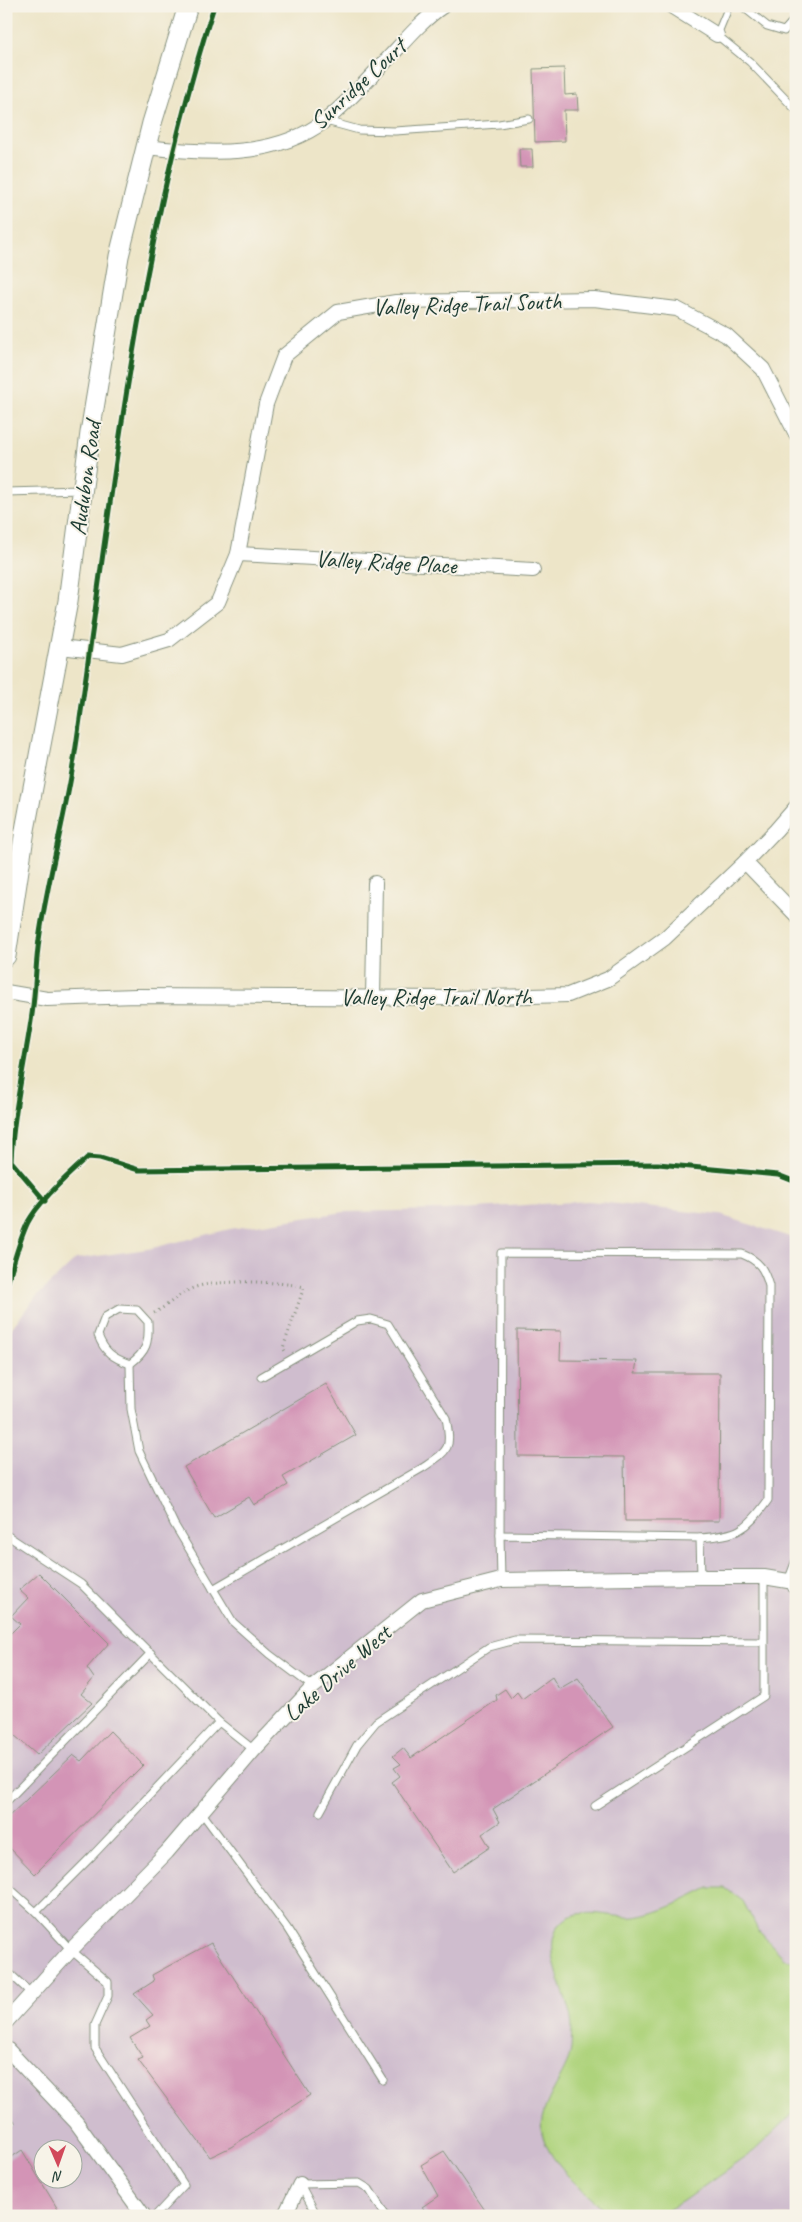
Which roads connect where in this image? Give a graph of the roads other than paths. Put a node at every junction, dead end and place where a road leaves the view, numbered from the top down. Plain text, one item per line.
1 (188, 6) edge
2 (443, 6) edge
3 (671, 6) edge
4 (729, 6) edge
5 (742, 6) edge
6 (796, 10) edge
7 (717, 36) junction
8 (796, 110) edge
9 (529, 119) dead end
10 (325, 120) junction
11 (146, 146) junction
12 (796, 434) edge
13 (83, 490) junction
14 (6, 492) edge
15 (238, 554) junction
16 (533, 570) dead end
17 (60, 647) junction
18 (796, 807) edge
19 (745, 862) junction
20 (375, 883) dead end
21 (796, 915) edge
22 (6, 956) edge
23 (6, 992) edge
24 (372, 998) junction
25 (130, 1364) junction
26 (261, 1377) dead end
27 (500, 1535) junction
28 (700, 1538) junction
29 (6, 1541) edge
30 (796, 1560) edge
31 (700, 1577) junction
32 (764, 1577) junction
33 (501, 1580) junction
34 (788, 1581) junction
35 (213, 1589) junction
36 (796, 1596) edge
37 (763, 1642) junction
38 (151, 1653) junction
39 (313, 1687) junction
40 (219, 1722) junction
41 (254, 1750) junction
42 (6, 1802) edge
43 (595, 1806) dead end
44 (320, 1812) dead end
45 (202, 1813) junction
46 (6, 1885) edge
47 (36, 1912) junction
48 (71, 1950) junction
49 (6, 1970) edge
50 (32, 1994) junction
51 (6, 2022) edge
52 (6, 2048) edge
53 (383, 2080) dead end
54 (300, 2184) junction
55 (144, 2215) edge
56 (282, 2216) edge
57 (317, 2216) edge
58 (386, 2216) edge

1 - 11 street, Audubon Road
2 - 10 street, Sunridge Court
3 - 7 street
4 - 7 lane
5 - 6 lane
7 - 8 lane
9 - 10 lane
10 - 11 street, Sunridge Court
11 - 13 street, Audubon Road
12 - 15 street, Valley Ridge Trail South
13 - 14 lane
13 - 17 street, Audubon Road
15 - 16 street, Valley Ridge Place
15 - 17 street, Valley Ridge Trail South
17 - 22 street, Audubon Road
18 - 19 street, Valley Ridge Trail North
19 - 21 street
19 - 24 street, Valley Ridge Trail North
20 - 24 street
23 - 24 street, Valley Ridge Trail North
25 - 25 lane
25 - 35 lane
26 - 35 lane
27 - 28 lane
27 - 28 lane
27 - 33 lane
28 - 31 lane
29 - 38 lane
30 - 34 lane
31 - 32 street, Lake Drive West
31 - 33 street, Lake Drive West
32 - 34 street, Lake Drive West
32 - 37 lane
33 - 39 street, Lake Drive West
34 - 36 lane
35 - 39 lane
37 - 43 lane
37 - 44 lane
38 - 40 lane
38 - 42 lane
39 - 41 street, Lake Drive West
40 - 41 lane
40 - 47 lane
41 - 45 street, Lake Drive West
45 - 48 street, Lake Drive West
45 - 53 lane
46 - 47 lane
47 - 48 lane
48 - 50 street, Lake Drive West
48 - 55 lane
49 - 50 lane
50 - 51 street, Lake Drive West
52 - 55 street
54 - 56 street
54 - 57 lane
54 - 58 lane

